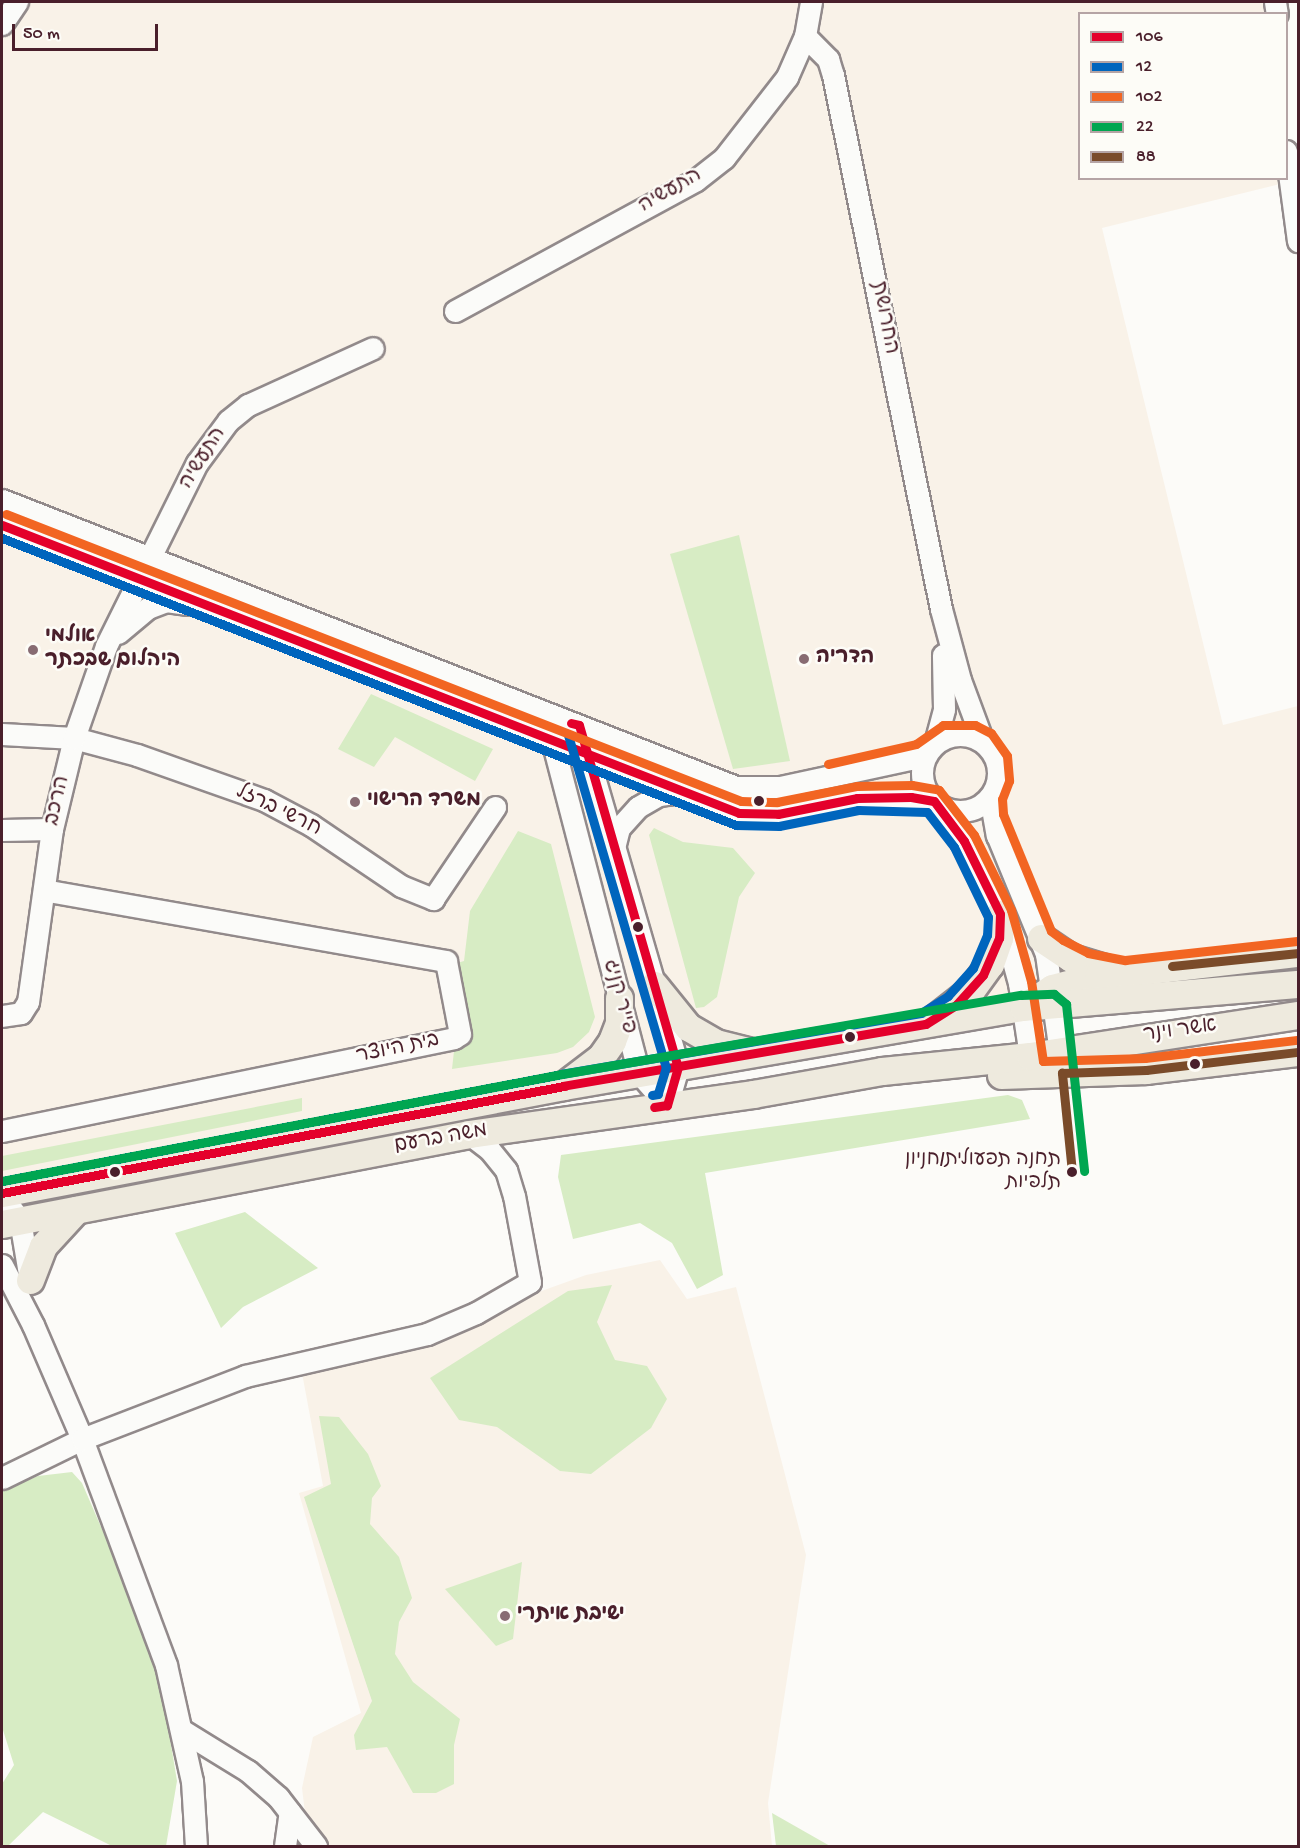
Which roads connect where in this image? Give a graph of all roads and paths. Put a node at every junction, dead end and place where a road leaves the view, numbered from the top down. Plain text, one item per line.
1 (17, 2) edge
2 (811, 2) edge
3 (2, 24) edge
4 (805, 36) junction
5 (1288, 159) edge
6 (1299, 242) edge
7 (455, 311) dead end
8 (373, 348) dead end
9 (2, 500) edge
10 (2, 525) edge
11 (149, 558) junction
12 (139, 579) junction
13 (214, 608) junction
14 (940, 609) junction
15 (106, 646) junction
16 (579, 725) junction
17 (2, 734) edge
18 (74, 738) junction
19 (552, 740) junction
20 (983, 742) junction
21 (932, 747) junction
22 (588, 754) junction
23 (684, 792) junction
24 (990, 796) junction
25 (936, 803) junction
26 (495, 807) dead end
27 (52, 829) junction
28 (2, 830) edge
29 (614, 849) junction
30 (44, 890) junction
31 (1000, 914) junction
32 (1041, 938) junction
33 (1299, 953) edge
34 (1124, 972) junction
35 (1299, 984) edge
36 (654, 985) junction
37 (1053, 997) junction
38 (619, 998) junction
39 (1023, 1007) junction
40 (1299, 1015) edge
41 (2, 1016) edge
42 (925, 1024) junction
43 (1299, 1052) edge
44 (762, 1053) junction
45 (1061, 1062) junction
46 (1032, 1064) junction
47 (678, 1067) junction
48 (639, 1073) junction
49 (564, 1086) junction
50 (668, 1105) junction
51 (2, 1131) edge
52 (470, 1134) junction
53 (2, 1195) edge
54 (76, 1210) junction
55 (11, 1222) edge
56 (2, 1265) edge
57 (30, 1280) junction
58 (33, 1325) junction
59 (82, 1439) junction
60 (2, 1478) edge
61 (183, 1731) junction
62 (290, 1812) junction
63 (196, 1846) edge
64 (285, 1846) edge
65 (316, 1846) edge

1 - 3 street
2 - 4 street, התעשיה
4 - 7 street, התעשיה
4 - 14 street, החרושת
5 - 6 street
8 - 11 street, התעשיה
9 - 11 street
10 - 12 street
11 - 12 street, התעשיה
11 - 16 street
12 - 13 street
12 - 15 street, הרכב
13 - 15 street
13 - 19 street
14 - 20 street, החרושת
14 - 21 street, החרושת
15 - 18 street, הרכב
16 - 21 street
16 - 22 street, פייר קניג
17 - 18 street, חרשי ברזל
18 - 26 street, חרשי ברזל
18 - 27 street, הרכב
19 - 22 street
19 - 38 street, פייר קניג
20 - 21 street
20 - 24 street
21 - 25 street
22 - 23 street
22 - 29 street, פייר קניג
23 - 25 street
23 - 29 street
24 - 25 street
24 - 32 street
25 - 31 street
27 - 28 street
27 - 30 street, הרכב
29 - 36 street, פייר קניג
30 - 41 street, הרכב
30 - 51 street, בית היוצר
31 - 39 street
31 - 42 main road
32 - 34 main road
32 - 37 street
33 - 34 main road
34 - 37 main road
35 - 37 main road, אשר וינר
36 - 44 main road
36 - 47 street, פייר קניג
37 - 39 main road, משה ברעם
37 - 45 street
38 - 48 street, פייר קניג
38 - 49 main road
39 - 42 main road, משה ברעם
39 - 46 street
40 - 45 main road, אשר וינר
42 - 44 main road, משה ברעם
43 - 45 main road
44 - 47 main road, משה ברעם
45 - 46 main road, משה ברעם
46 - 50 main road, משה ברעם
47 - 48 main road, משה ברעם
47 - 50 street
48 - 49 main road, משה ברעם
48 - 50 street, פייר קניג
49 - 53 main road, משה ברעם
50 - 52 main road, משה ברעם
52 - 54 main road, משה ברעם
52 - 59 street
53 - 55 street
54 - 55 main road, משה ברעם
54 - 57 main road
55 - 57 street
56 - 58 street
57 - 58 street
58 - 59 street
59 - 60 street
59 - 61 street
61 - 62 street
61 - 63 street
62 - 64 street
62 - 65 street

